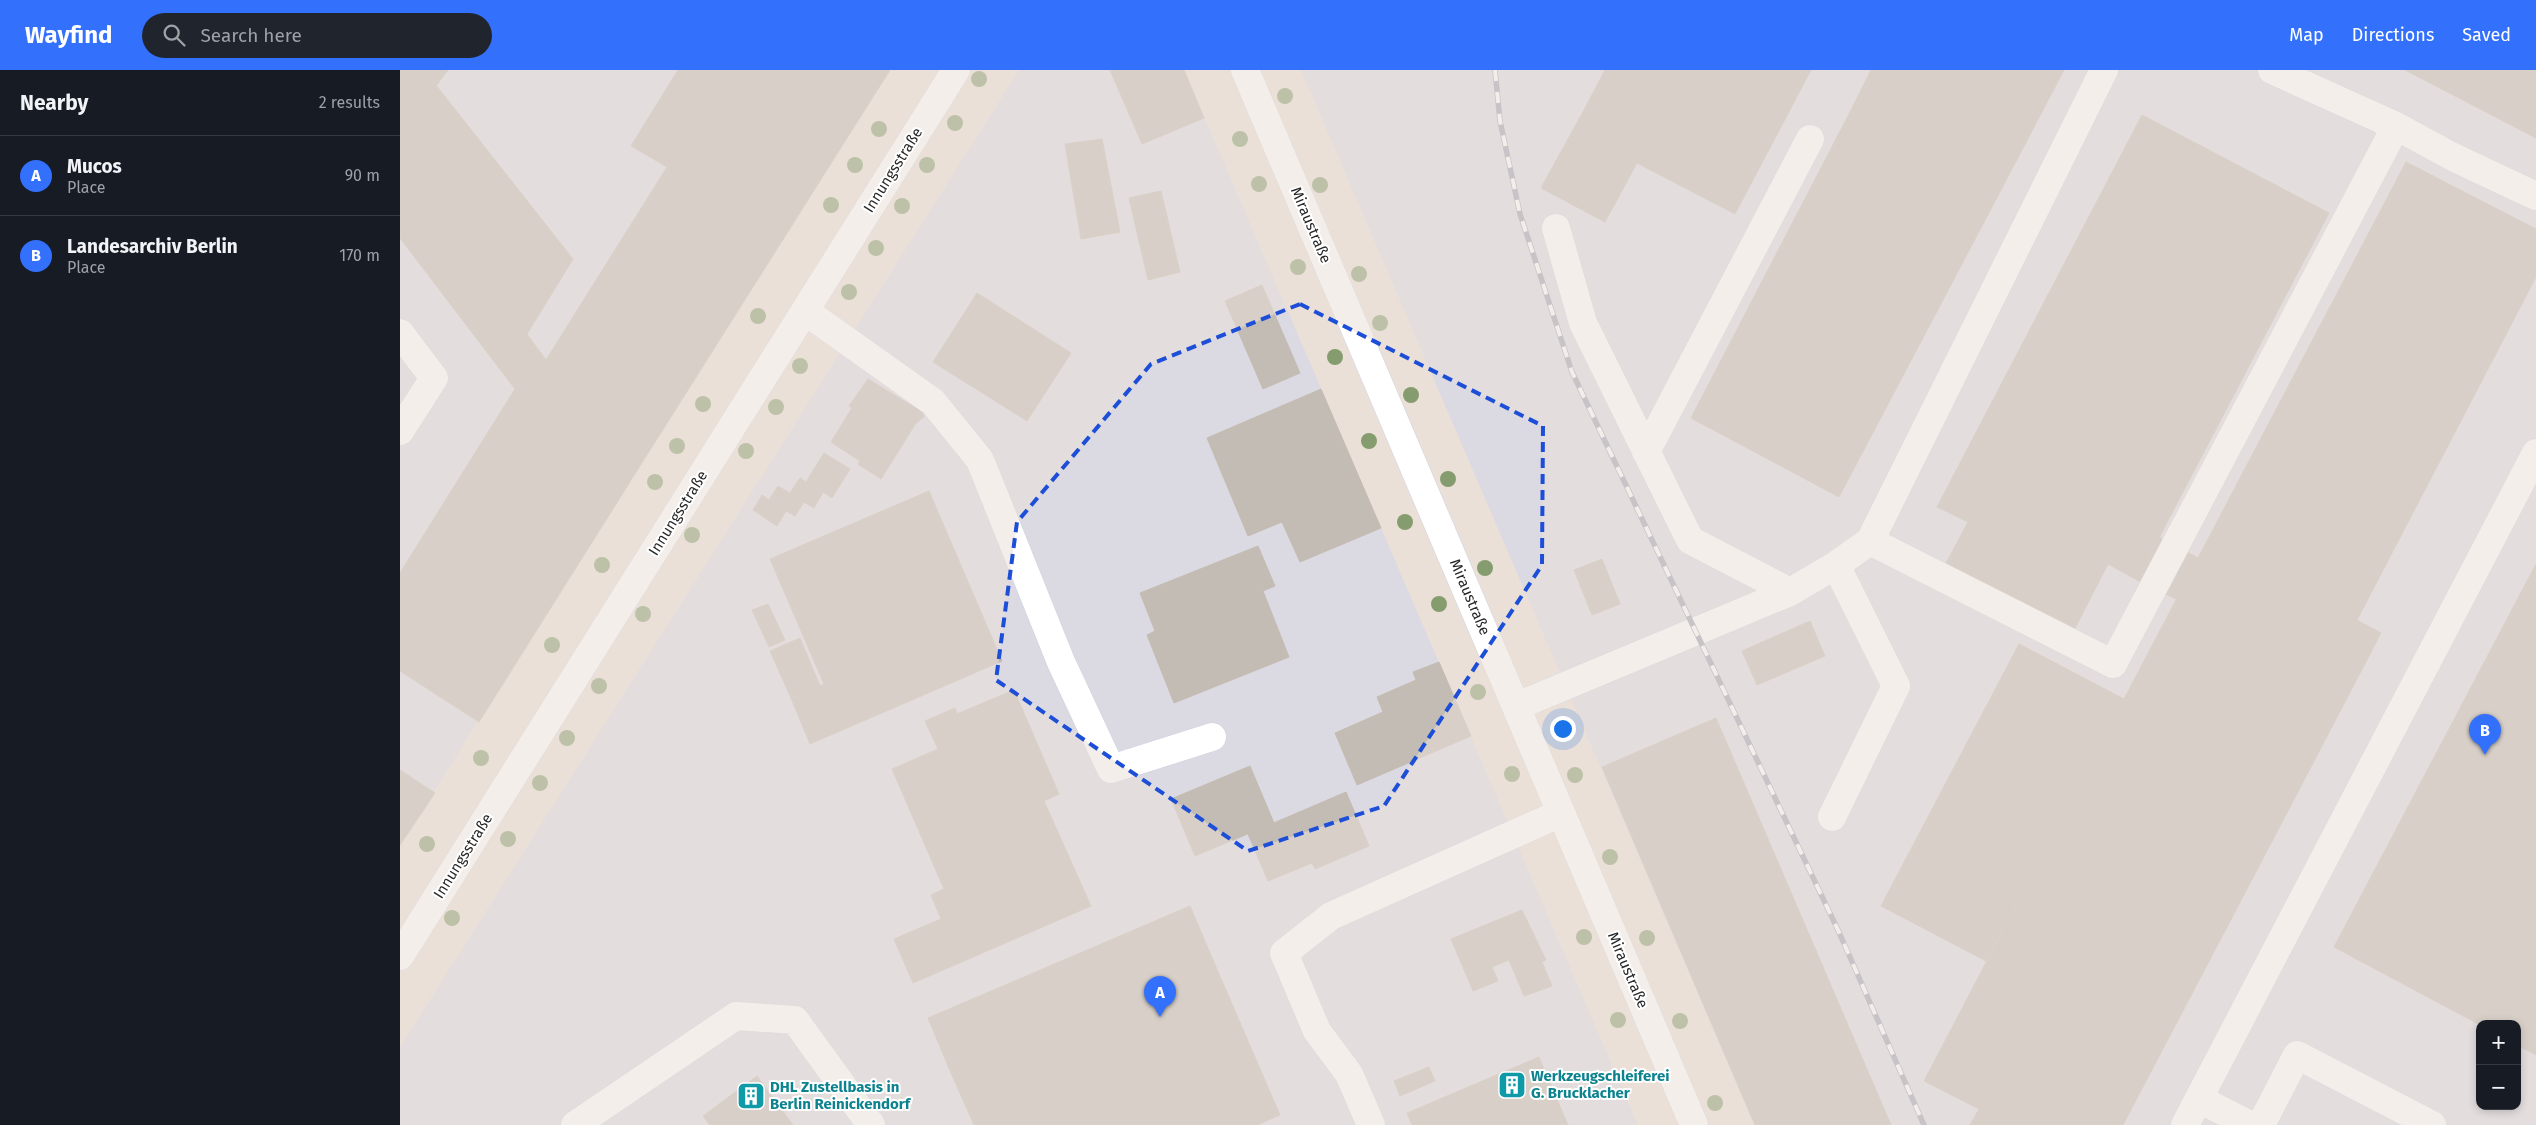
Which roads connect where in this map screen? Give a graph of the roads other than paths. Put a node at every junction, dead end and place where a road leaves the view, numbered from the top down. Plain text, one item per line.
1 (956, 70) edge
2 (1246, 70) edge
3 (2104, 70) edge
4 (2272, 70) edge
5 (2396, 126) junction
6 (1810, 140) dead end
7 (2536, 196) edge
8 (1556, 228) dead end
9 (805, 311) junction
10 (400, 332) edge
11 (400, 431) edge
12 (1646, 452) junction
13 (2536, 453) edge
14 (1870, 541) junction
15 (1836, 565) junction
16 (1790, 592) junction
17 (1516, 706) junction
18 (1212, 737) dead end
19 (1561, 813) junction
20 (1832, 818) dead end
21 (400, 956) edge
22 (2199, 1099) junction
23 (575, 1125) edge
24 (871, 1125) edge
25 (1371, 1125) edge
26 (1694, 1125) edge
27 (2186, 1125) edge
28 (2250, 1125) edge
29 (2261, 1125) edge
30 (2432, 1125) edge

1 - 9 street, Innungsstraße
2 - 17 street, Miraustraße
3 - 14 street
4 - 5 street
5 - 7 street
5 - 14 street
6 - 12 street
8 - 12 street
9 - 18 street
9 - 21 street, Innungsstraße
10 - 11 street
12 - 16 street
13 - 22 street
14 - 15 street
15 - 16 street
15 - 20 street
16 - 17 street
17 - 19 street, Miraustraße
19 - 25 street
19 - 26 street, Miraustraße
22 - 27 street
22 - 28 street
23 - 24 street
29 - 30 street

